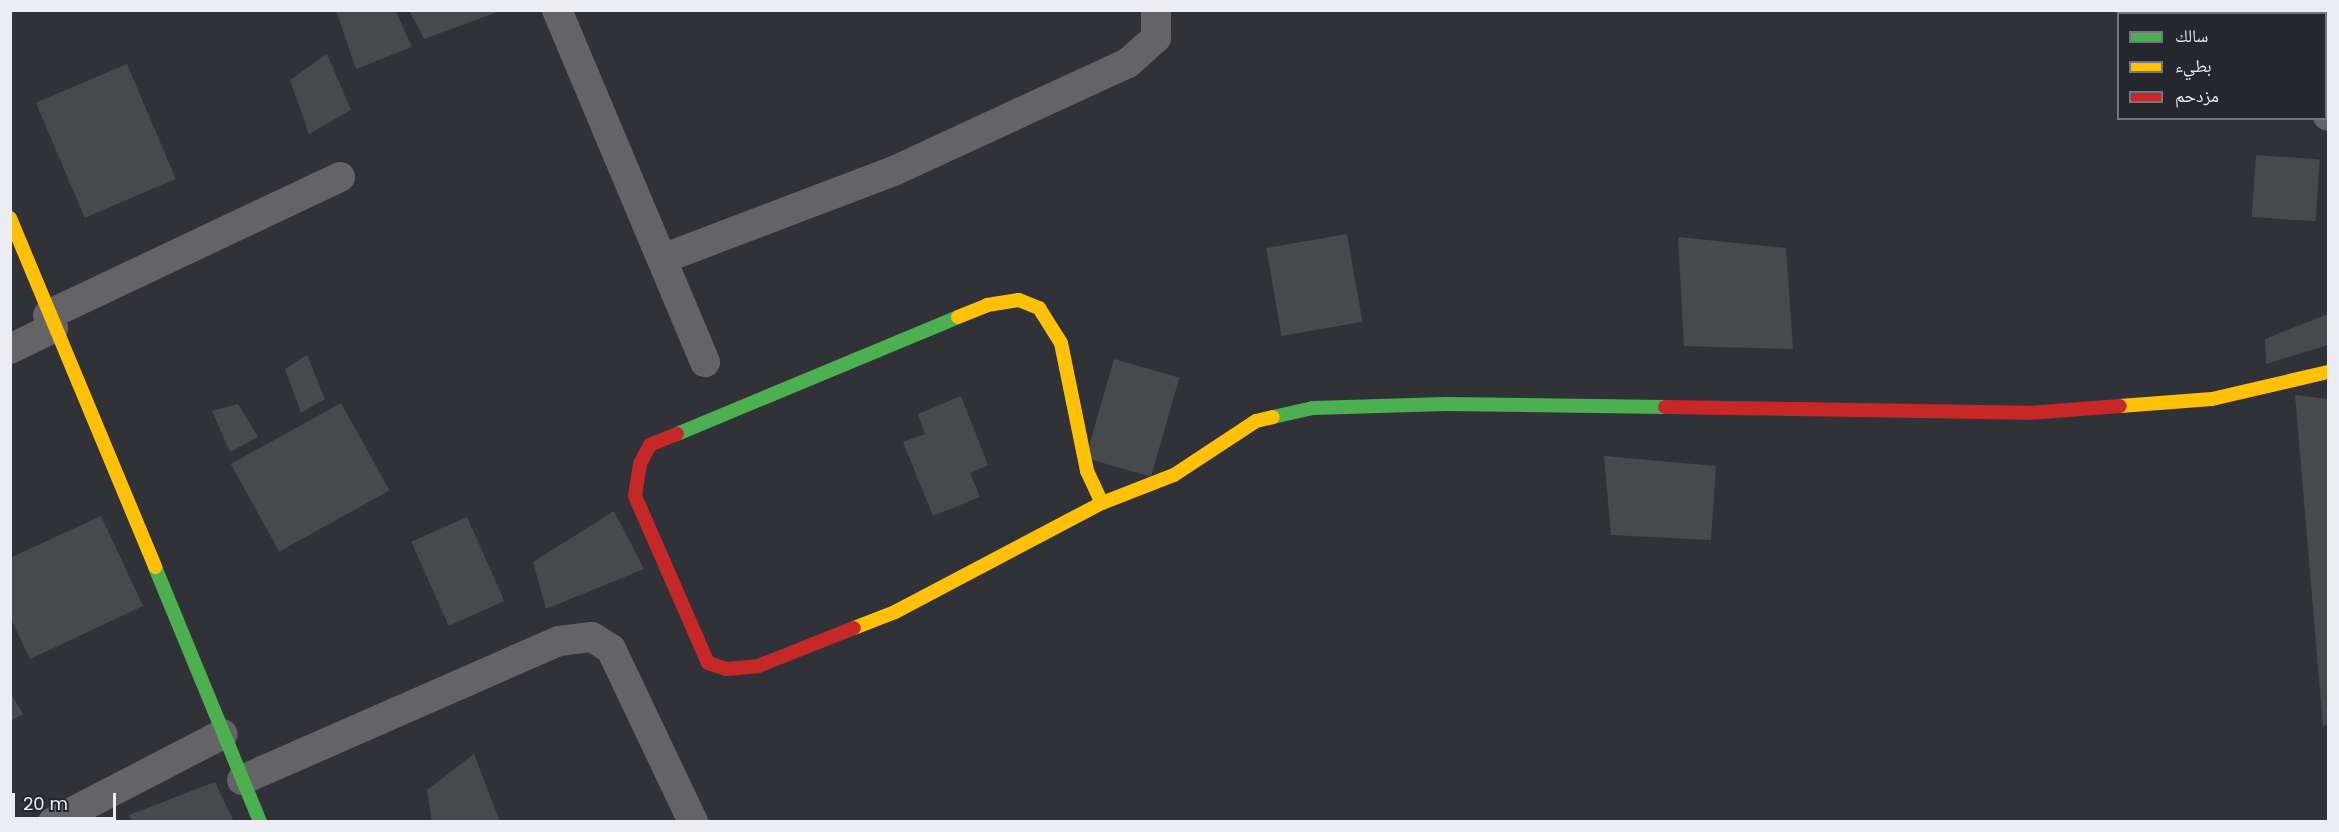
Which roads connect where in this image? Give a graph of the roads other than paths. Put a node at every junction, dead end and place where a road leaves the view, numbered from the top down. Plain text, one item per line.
1 (1156, 10) edge
2 (560, 12) edge
3 (340, 177) dead end
4 (10, 218) edge
5 (662, 259) junction
6 (50, 322) junction
7 (10, 349) edge
8 (705, 362) dead end
9 (2328, 372) edge
10 (1102, 502) junction
11 (223, 734) junction
12 (242, 780) junction
13 (53, 822) edge
14 (260, 822) edge
15 (693, 822) edge

1 - 5 street
2 - 5 street
3 - 6 street
4 - 6 street
5 - 8 street
6 - 7 street
6 - 11 street
9 - 10 street
10 - 10 street
11 - 12 street
11 - 13 street
12 - 14 street
12 - 15 street

